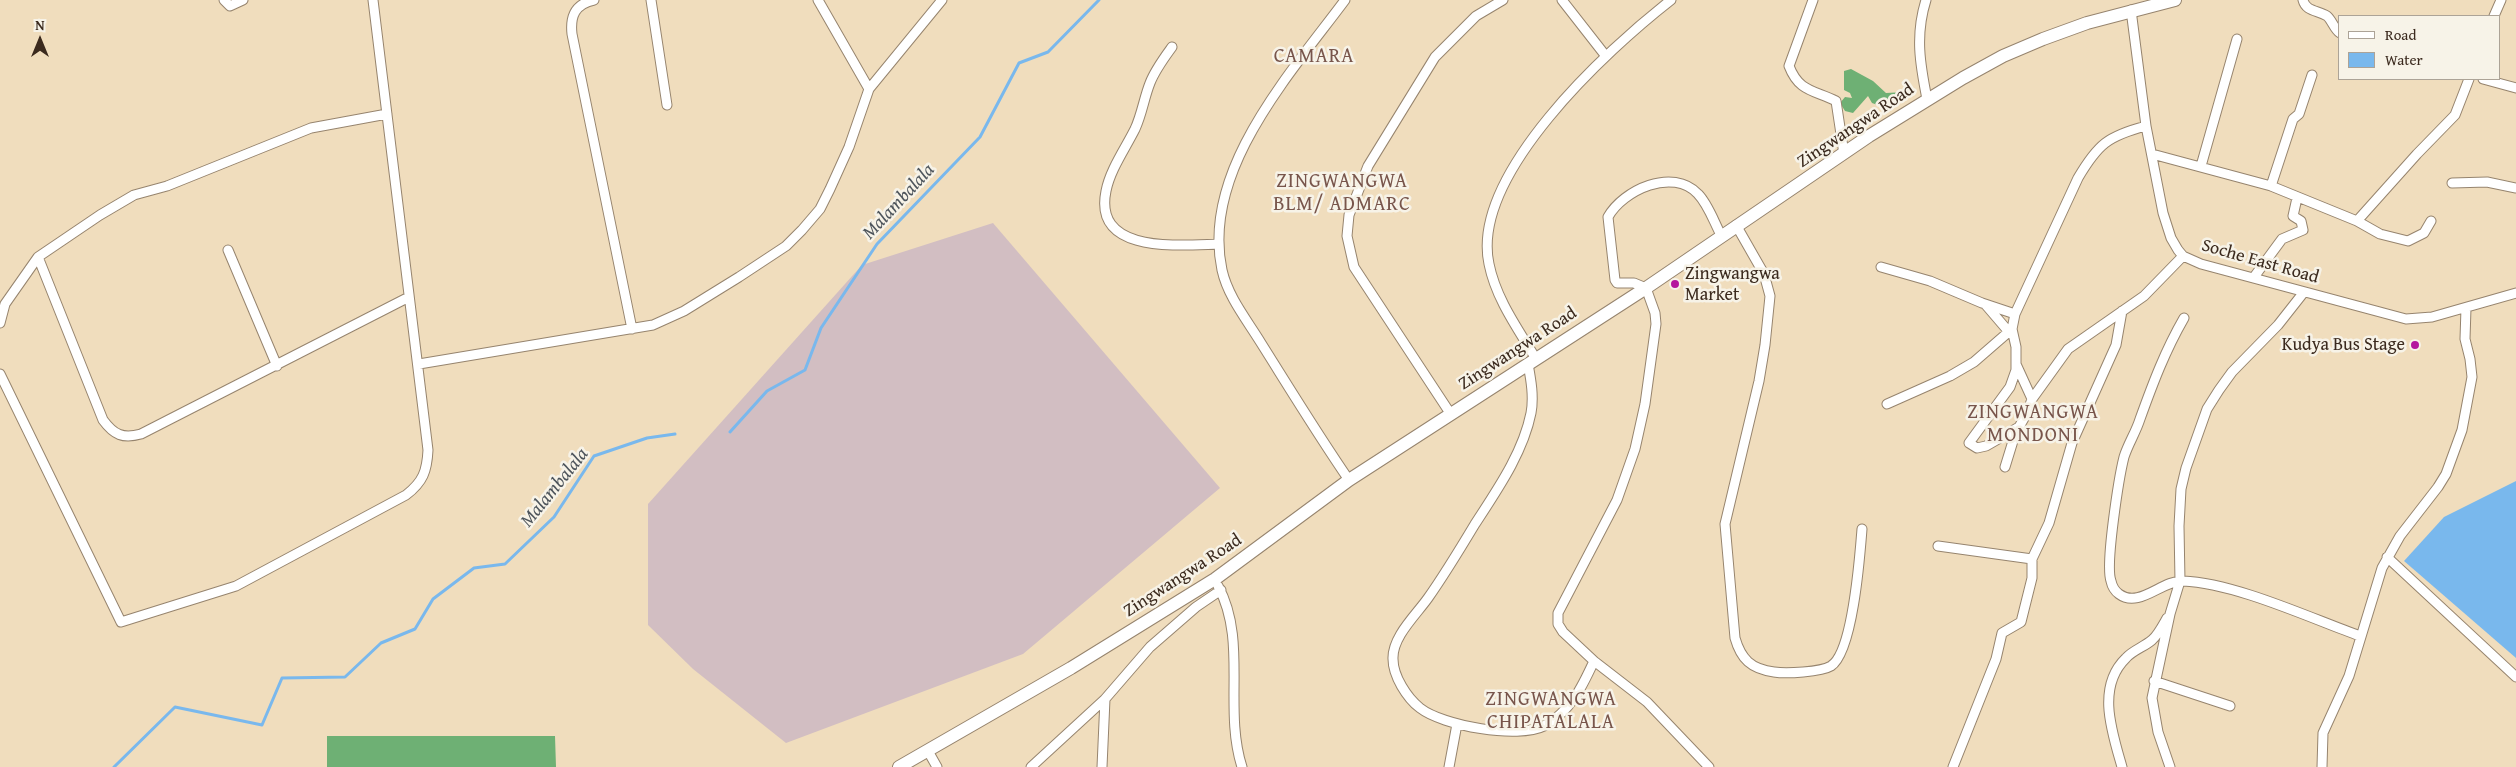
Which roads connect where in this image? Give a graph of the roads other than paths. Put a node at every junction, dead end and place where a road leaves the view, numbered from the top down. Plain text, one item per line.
1 (224, 0) edge
2 (244, 0) edge
3 (373, 0) edge
4 (594, 0) edge
5 (651, 0) edge
6 (818, 0) edge
7 (942, 0) edge
8 (1345, 0) edge
9 (1503, 0) edge
10 (1562, 0) edge
11 (1671, 0) edge
12 (1813, 0) edge
13 (1926, 0) edge
14 (2175, 0) edge
15 (2303, 0) edge
16 (2501, 0) edge
17 (1658, 5) edge
18 (2131, 10) junction
19 (2494, 15) edge
20 (2338, 30) edge
21 (2237, 39) dead end
22 (1172, 47) dead end
23 (1605, 55) junction
24 (2312, 75) dead end
25 (2469, 80) edge
26 (2487, 80) edge
27 (2516, 88) edge
28 (869, 89) junction
29 (1928, 100) junction
30 (667, 105) dead end
31 (387, 114) junction
32 (2146, 126) junction
33 (1844, 154) junction
34 (2152, 154) junction
35 (2201, 166) junction
36 (2452, 184) dead end
37 (2271, 186) junction
38 (2516, 188) edge
39 (2297, 198) junction
40 (2357, 221) junction
41 (2431, 221) dead end
42 (1736, 225) junction
43 (1722, 234) junction
44 (1219, 244) junction
45 (228, 250) dead end
46 (2183, 256) junction
47 (38, 257) junction
48 (1881, 267) dead end
49 (2254, 277) junction
50 (1646, 288) junction
51 (2304, 292) junction
52 (2516, 292) edge
53 (409, 297) junction
54 (1985, 304) junction
55 (2466, 308) junction
56 (2122, 311) junction
57 (2015, 314) junction
58 (2184, 318) dead end
59 (0, 323) edge
60 (632, 329) junction
61 (2010, 330) junction
62 (1532, 361) junction
63 (419, 364) junction
64 (2016, 364) junction
65 (277, 366) junction
66 (0, 374) edge
67 (2032, 399) junction
68 (1887, 404) dead end
69 (1450, 413) junction
70 (2016, 428) junction
71 (2005, 467) dead end
72 (1349, 480) junction
73 (1862, 529) dead end
74 (1938, 546) dead end
75 (2387, 557) junction
76 (2032, 558) junction
77 (2180, 581) junction
78 (1218, 584) junction
79 (2170, 614) junction
80 (2360, 636) junction
81 (1594, 661) junction
82 (2516, 677) edge
83 (2154, 681) junction
84 (1104, 699) junction
85 (2230, 706) dead end
86 (1457, 724) junction
87 (928, 751) junction
88 (899, 767) edge
89 (937, 767) edge
90 (1031, 767) edge
91 (1102, 767) edge
92 (1242, 767) edge
93 (1449, 767) edge
94 (1709, 767) edge
95 (1953, 767) edge
96 (2122, 767) edge
97 (2170, 767) edge
98 (2322, 767) edge

1 - 2 street
3 - 31 street
4 - 60 street
5 - 30 street
6 - 28 street
7 - 28 street
8 - 44 street
9 - 69 street
10 - 23 street
11 - 17 street
12 - 33 street
13 - 29 street
14 - 18 street, Zingwangwa Road
15 - 20 street
16 - 19 street
17 - 23 street
18 - 29 street, Zingwangwa Road
18 - 32 street, Soche East Road
21 - 35 street
22 - 44 street
23 - 62 street
24 - 37 street
25 - 40 street
26 - 27 street
28 - 60 street
29 - 33 street, Zingwangwa Road
31 - 47 street
31 - 53 street
32 - 34 street, Soche East Road
32 - 57 street
33 - 42 street, Zingwangwa Road
34 - 35 street
34 - 46 street, Soche East Road
35 - 37 street
36 - 38 street
37 - 39 street
39 - 40 street
39 - 49 street
40 - 41 street
42 - 43 street, Zingwangwa Road
42 - 73 street
43 - 50 street, Zingwangwa Road
43 - 50 street
44 - 72 street
45 - 65 street
46 - 49 street, Soche East Road
46 - 56 street
47 - 59 street
47 - 65 street
48 - 54 street
49 - 51 street, Soche East Road
50 - 62 street, Zingwangwa Road
50 - 81 street
51 - 55 street, Soche East Road
51 - 77 street
52 - 55 street, Soche East Road
53 - 63 street
53 - 65 street
54 - 57 street
54 - 61 street
55 - 75 street
56 - 67 street
56 - 76 street
57 - 61 street
58 - 77 street
60 - 63 street
61 - 64 street
61 - 68 street
62 - 69 street, Zingwangwa Road
62 - 86 street
63 - 66 street
64 - 67 street
64 - 70 street
67 - 70 street
69 - 72 street, Zingwangwa Road
70 - 71 street
72 - 78 street, Zingwangwa Road
74 - 76 street
75 - 80 street
75 - 82 street
76 - 95 street
77 - 79 street
77 - 80 street
78 - 84 street
78 - 87 street, Zingwangwa Road
78 - 92 street
79 - 83 street
79 - 96 street
80 - 98 street
81 - 86 street
81 - 94 street
83 - 85 street
83 - 97 street
84 - 90 street
84 - 91 street
86 - 93 street
87 - 88 street, Zingwangwa Road
87 - 89 street

